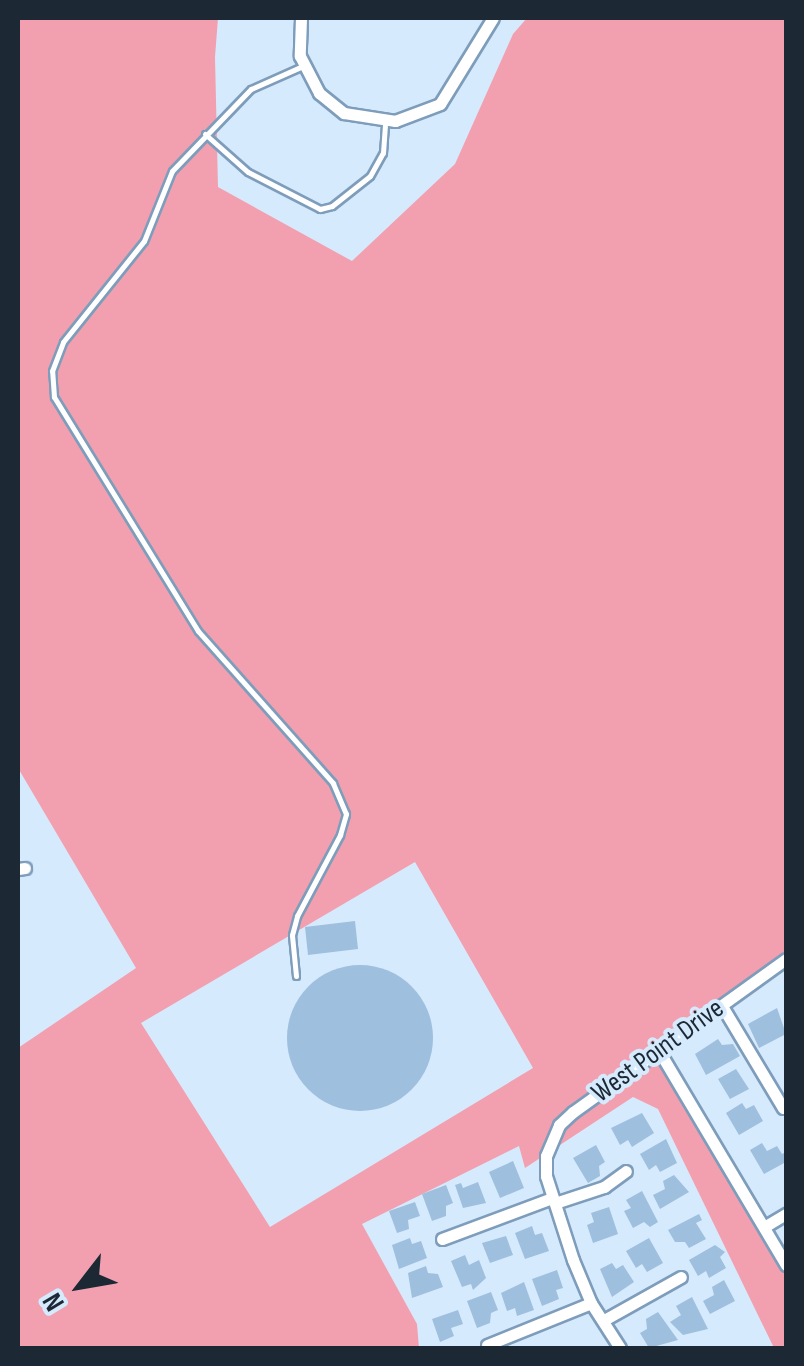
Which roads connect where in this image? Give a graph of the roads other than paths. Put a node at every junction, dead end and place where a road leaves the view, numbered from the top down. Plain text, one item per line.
1 (302, 18) edge
2 (493, 18) edge
3 (304, 66) junction
4 (385, 121) junction
5 (205, 134) junction
6 (786, 959) edge
7 (296, 976) dead end
8 (722, 1006) junction
9 (659, 1052) junction
10 (783, 1108) dead end
11 (626, 1171) dead end
12 (554, 1201) junction
13 (786, 1214) edge
14 (764, 1227) junction
15 (442, 1239) dead end
16 (786, 1265) edge
17 (681, 1277) dead end
18 (591, 1303) junction
19 (604, 1320) junction
20 (487, 1346) dead end
21 (620, 1348) edge

1 - 3 street
2 - 4 street
3 - 4 street
3 - 5 lane
4 - 5 lane
5 - 7 lane
6 - 8 street, West Point Drive
8 - 9 street, West Point Drive
8 - 10 street
9 - 12 street, West Point Drive
9 - 14 street
11 - 12 street
12 - 15 street
12 - 18 street
13 - 14 street
14 - 16 street
17 - 19 street
18 - 19 street
18 - 20 street
19 - 21 street

